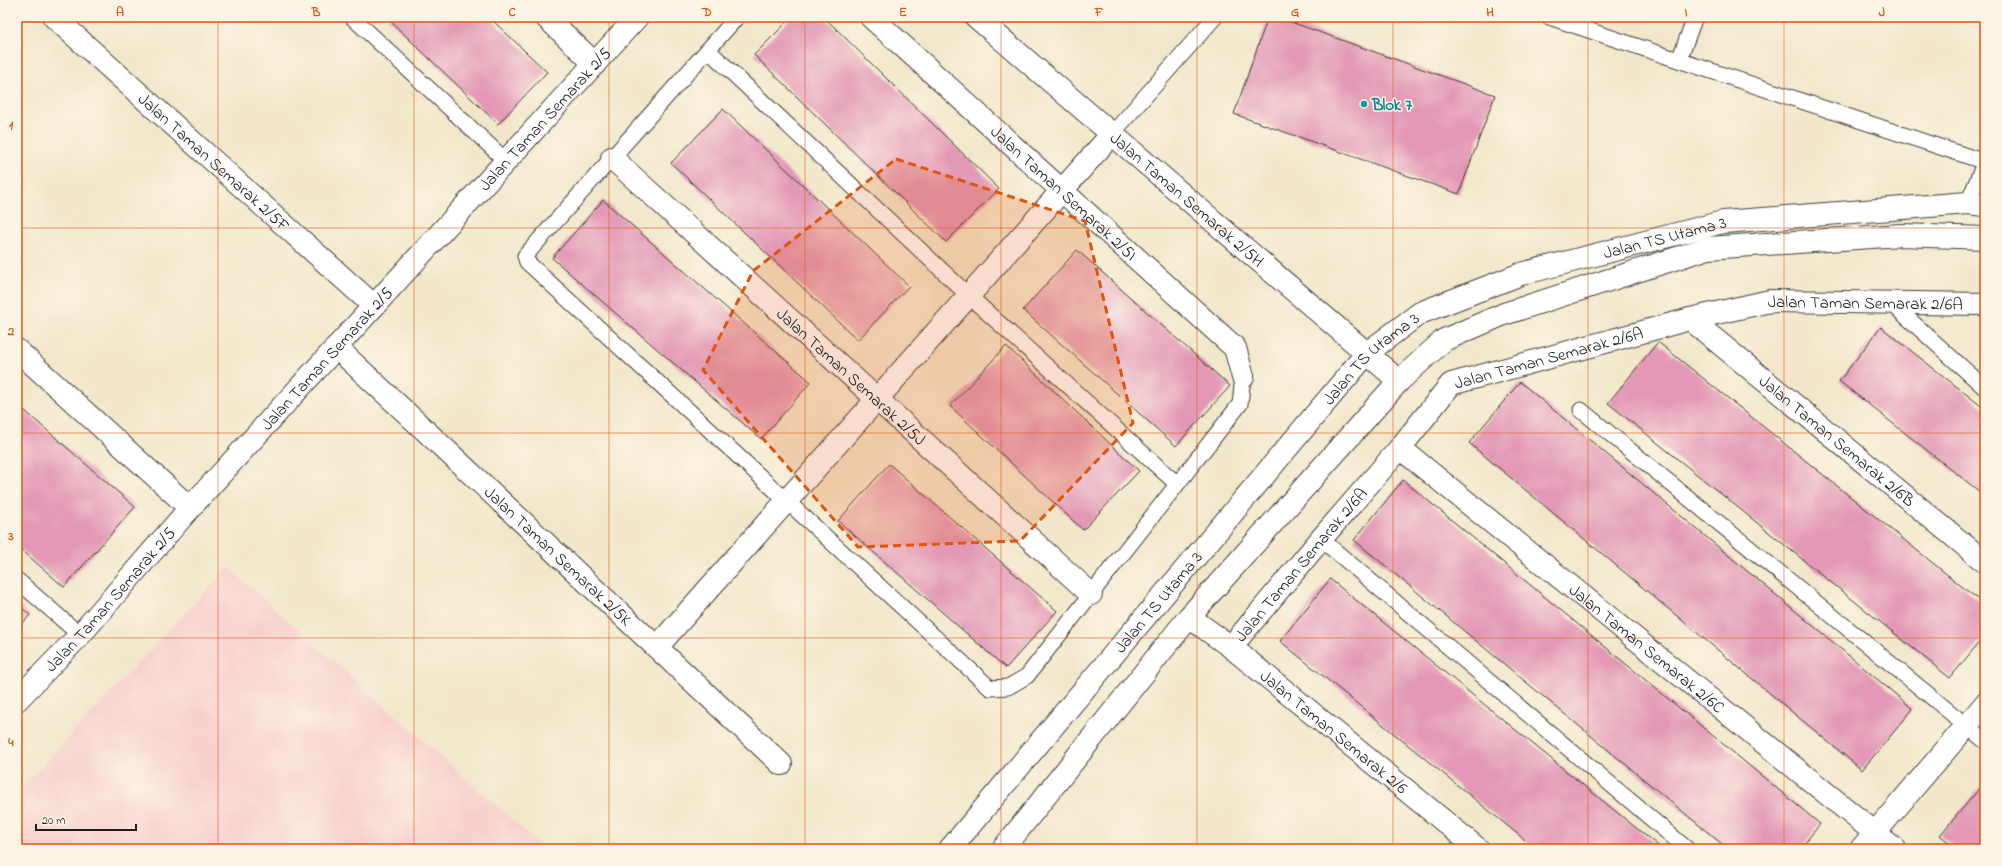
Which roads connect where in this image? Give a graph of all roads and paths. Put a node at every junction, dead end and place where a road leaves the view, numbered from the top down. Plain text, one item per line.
1 (54, 17) edge
2 (352, 17) edge
3 (546, 17) edge
4 (637, 17) edge
5 (737, 17) edge
6 (871, 17) edge
7 (976, 17) edge
8 (1215, 17) edge
9 (1549, 17) edge
10 (1696, 17) edge
11 (708, 50) junction
12 (1680, 60) junction
13 (594, 64) junction
14 (1112, 134) junction
15 (612, 158) junction
16 (506, 161) junction
17 (1985, 161) edge
18 (1062, 190) junction
19 (1977, 204) edge
20 (1985, 238) edge
21 (969, 296) junction
22 (1890, 302) junction
23 (1985, 304) edge
24 (374, 306) junction
25 (1690, 319) junction
26 (336, 347) junction
27 (17, 350) edge
28 (1367, 353) junction
29 (1243, 376) joint
30 (1399, 380) junction
31 (1985, 388) edge
32 (876, 400) junction
33 (1581, 410) dead end
34 (1400, 448) junction
35 (1177, 484) junction
36 (786, 501) junction
37 (190, 508) junction
38 (1321, 539) junction
39 (1985, 562) edge
40 (17, 580) edge
41 (1091, 594) junction
42 (1189, 617) junction
43 (80, 635) junction
44 (657, 647) junction
45 (1231, 647) junction
46 (17, 700) edge
47 (1985, 704) edge
48 (1966, 726) junction
49 (1985, 741) edge
50 (781, 764) dead end
51 (1875, 833) junction
52 (950, 849) edge
53 (1003, 849) edge
54 (1478, 849) edge
55 (1687, 849) edge
56 (1861, 849) edge
57 (1895, 849) edge

1 - 24 street, Jalan Taman Semarak 2/5F
2 - 16 lane
3 - 13 street
4 - 13 street, Jalan Taman Semarak 2/5
5 - 11 lane
6 - 18 street, Jalan Taman Semarak 2/5I
7 - 14 street, Jalan Taman Semarak 2/5H
8 - 14 lane
9 - 12 lane
10 - 12 lane
11 - 15 lane
11 - 21 lane
12 - 17 lane
13 - 16 street, Jalan Taman Semarak 2/5
14 - 18 street
14 - 28 street, Jalan Taman Semarak 2/5H
15 - 32 street, Jalan Taman Semarak 2/5J
15 - 36 lane
16 - 24 street, Jalan Taman Semarak 2/5
17 - 19 lane
18 - 21 street
18 - 29 street, Jalan Taman Semarak 2/5I
19 - 28 street, Jalan TS Utama 3
20 - 30 street, Jalan TS Utama 3
21 - 32 street
21 - 35 lane
22 - 23 street, Jalan Taman Semarak 2/6A
22 - 25 street, Jalan Taman Semarak 2/6A
22 - 31 lane
24 - 26 street, Jalan Taman Semarak 2/5
25 - 34 street, Jalan Taman Semarak 2/6A
25 - 39 street, Jalan Taman Semarak 2/6B
26 - 37 street, Jalan Taman Semarak 2/5
26 - 44 street, Jalan Taman Semarak 2/5K
27 - 37 street
28 - 30 street, Jalan Taman Semarak 2/5H
28 - 52 street, Jalan TS Utama 3
29 - 35 lane
30 - 42 street, Jalan TS Utama 3
32 - 36 street
32 - 41 street, Jalan Taman Semarak 2/5J
33 - 48 lane
34 - 38 street, Jalan Taman Semarak 2/6A
34 - 51 street, Jalan Taman Semarak 2/6C
35 - 41 lane
36 - 41 lane
36 - 44 street
37 - 43 street, Jalan Taman Semarak 2/5
38 - 45 street, Jalan Taman Semarak 2/6A
38 - 55 lane
40 - 43 lane
42 - 45 street, Jalan Taman Semarak 2/6
42 - 53 street, Jalan TS Utama 3
43 - 46 street, Jalan Taman Semarak 2/5
44 - 50 street, Jalan Taman Semarak 2/5K
45 - 54 street, Jalan Taman Semarak 2/6
47 - 48 street
48 - 49 lane
48 - 51 street
51 - 56 street
51 - 57 street, Jalan Taman Semarak 2/6C

